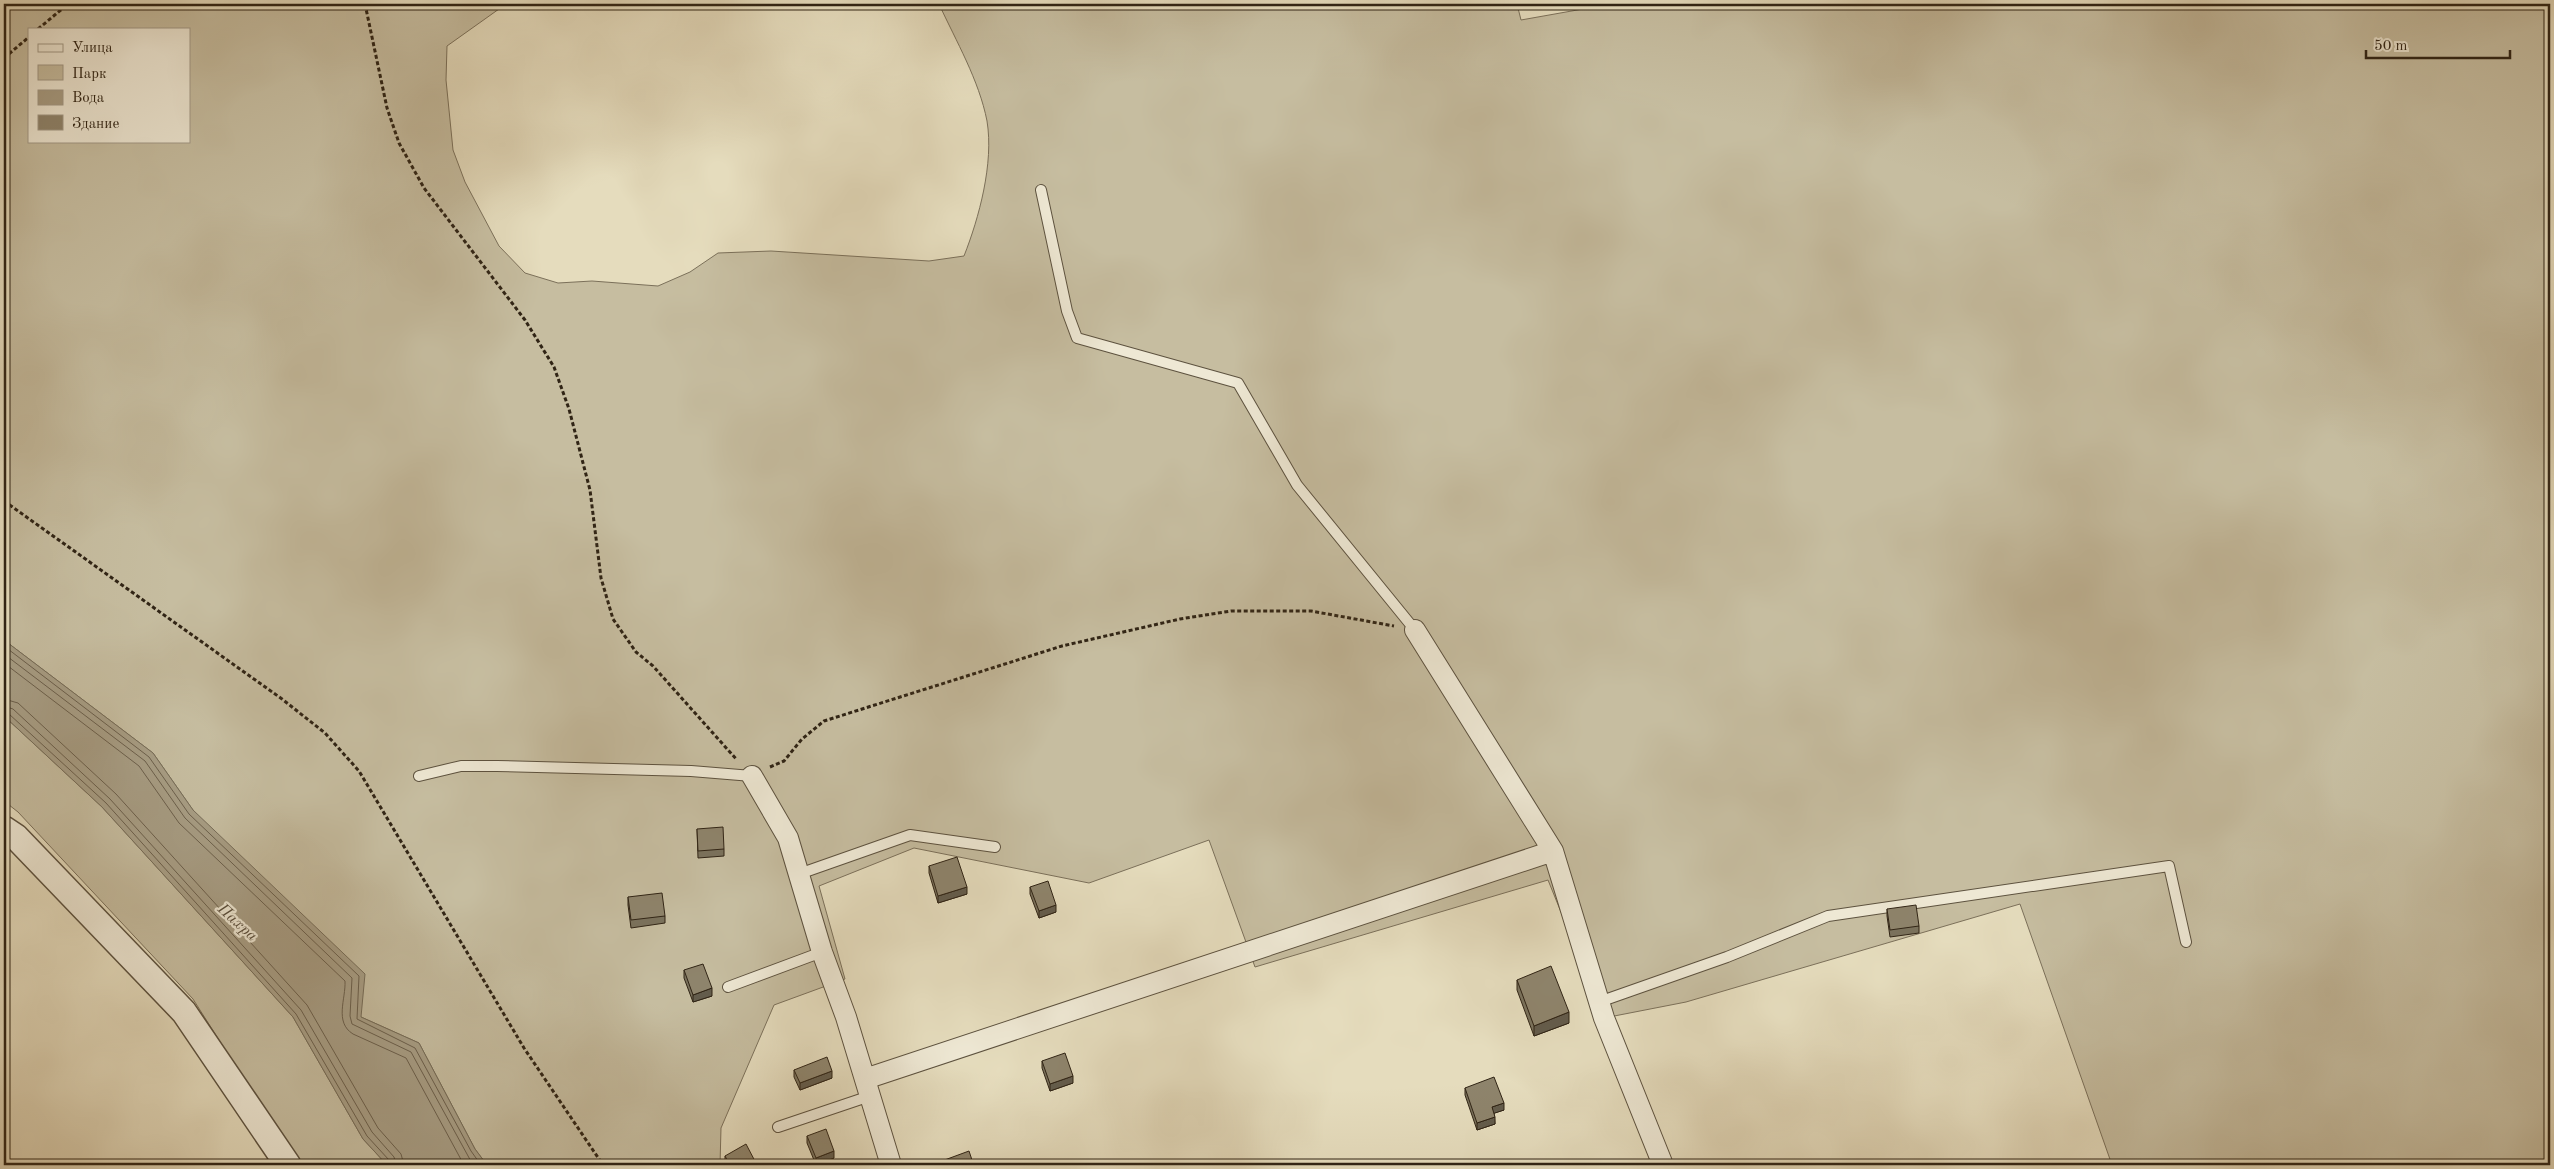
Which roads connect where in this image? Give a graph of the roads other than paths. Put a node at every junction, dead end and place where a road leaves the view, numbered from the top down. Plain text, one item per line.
1 (1041, 190) dead end
2 (1415, 630) joint
3 (419, 776) dead end
4 (752, 776) joint
5 (4, 829) edge
6 (995, 846) dead end
7 (1553, 851) junction
8 (799, 874) junction
9 (2186, 942) dead end
10 (822, 952) junction
11 (728, 987) dead end
12 (1599, 1002) junction
13 (868, 1088) junction
14 (778, 1127) dead end
15 (288, 1165) edge
16 (891, 1165) edge
17 (1664, 1165) edge

1 - 2 lane
2 - 7 street
3 - 4 lane
4 - 8 street
5 - 15 street
6 - 8 lane
7 - 12 street
7 - 13 street
8 - 10 street
9 - 12 lane
10 - 11 lane
10 - 13 street
12 - 17 street
13 - 14 lane
13 - 16 street

